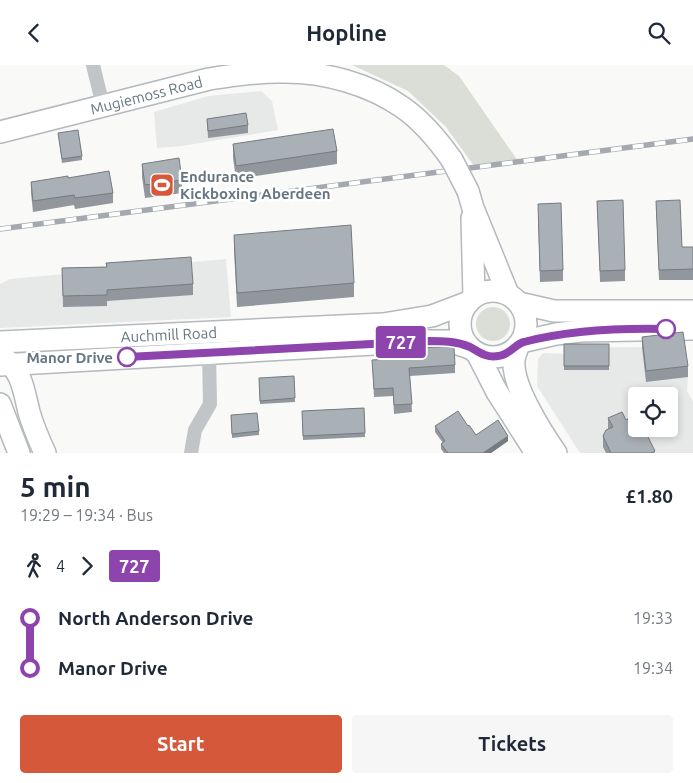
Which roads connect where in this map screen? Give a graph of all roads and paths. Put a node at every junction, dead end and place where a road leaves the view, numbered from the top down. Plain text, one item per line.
1 (93, 65) edge
2 (103, 106) junction
3 (0, 132) edge
4 (470, 199) junction
5 (514, 298) junction
6 (471, 300) junction
7 (693, 311) edge
8 (693, 329) edge
9 (0, 342) edge
10 (519, 344) junction
11 (474, 350) junction
12 (209, 353) junction
13 (4, 362) edge
14 (66, 362) junction
15 (26, 394) junction
16 (0, 404) edge
17 (19, 453) edge
18 (45, 453) edge
19 (191, 453) edge
20 (536, 453) edge
21 (556, 453) edge

1 - 2 street
2 - 3 main road, Mugiemoss Road
2 - 4 main road, Mugiemoss Road, bridge
4 - 5 main road, Mugiemoss Road
4 - 6 main road, Mugiemoss Road
5 - 6 main road
5 - 7 main road
5 - 10 main road
6 - 9 main road, Auchmill Road
6 - 11 main road
8 - 10 main road
10 - 11 main road
10 - 21 main road
11 - 12 main road
11 - 20 main road
12 - 14 main road
12 - 19 street
13 - 14 main road
13 - 15 main road
14 - 15 main road
15 - 18 main road
16 - 17 main road

